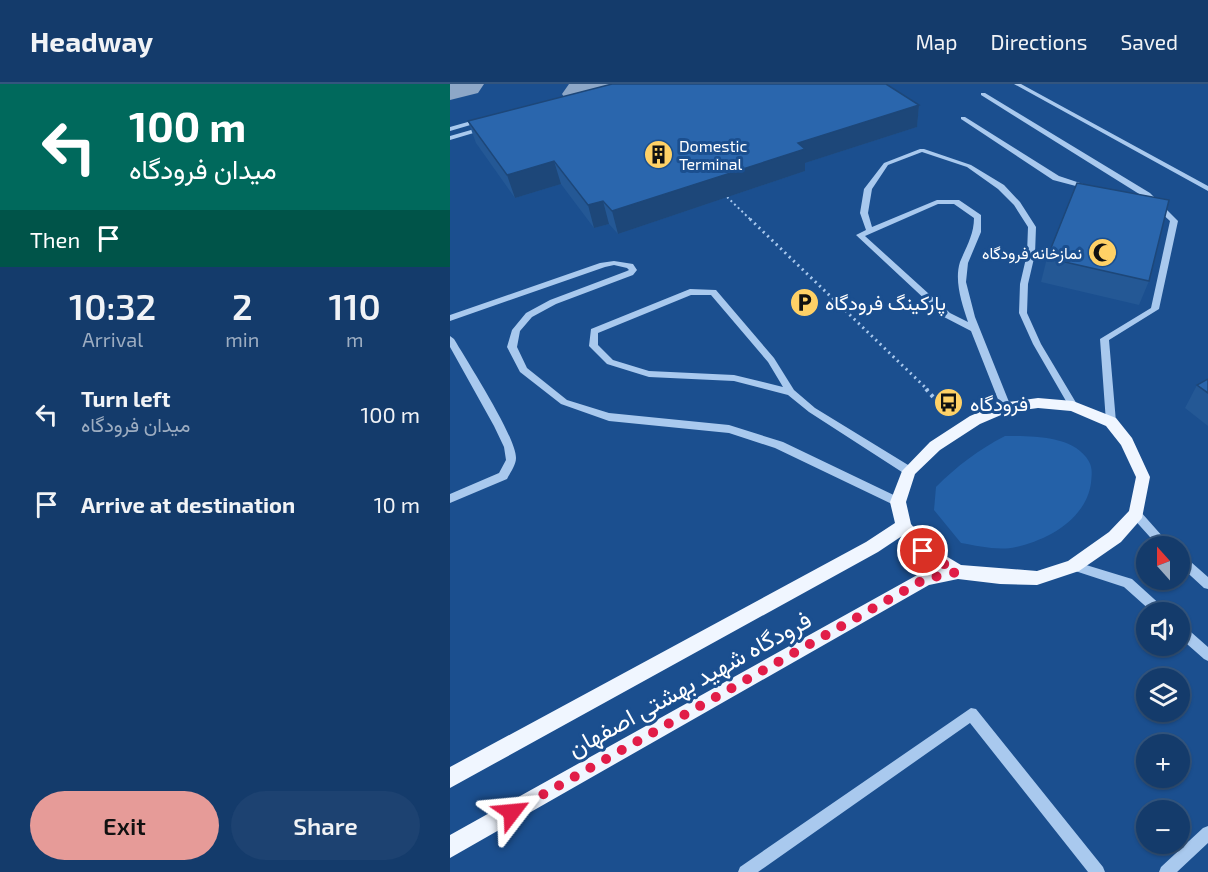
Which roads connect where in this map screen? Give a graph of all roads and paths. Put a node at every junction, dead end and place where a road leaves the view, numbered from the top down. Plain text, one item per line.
1 (1017, 84) edge
2 (982, 94) dead end
3 (494, 117) edge
4 (963, 118) dead end
5 (495, 126) edge
6 (450, 129) edge
7 (450, 138) edge
8 (1095, 189) edge
9 (1208, 189) edge
10 (1126, 194) edge
11 (1147, 195) junction
12 (727, 197) edge
13 (869, 229) junction
14 (450, 318) edge
15 (977, 330) junction
16 (450, 339) edge
17 (791, 392) junction
18 (1073, 406) junction
19 (1006, 407) junction
20 (1111, 422) junction
21 (960, 430) junction
22 (909, 471) junction
23 (450, 499) edge
24 (898, 502) junction
25 (1136, 514) junction
26 (904, 526) junction
27 (1156, 536) edge
28 (1073, 566) junction
29 (1190, 568) edge
30 (957, 572) junction
31 (1208, 584) edge
32 (1149, 602) edge
33 (1190, 639) edge
34 (1208, 655) edge
35 (450, 778) edge
36 (1208, 832) edge
37 (450, 847) edge
38 (745, 872) edge
39 (1098, 872) edge
40 (1166, 872) edge

1 - 9 street
2 - 11 street
3 - 6 street
4 - 8 street
5 - 7 street
10 - 11 street
11 - 20 street
12 - 21 path
13 - 15 street
13 - 15 street
13 - 18 street
14 - 24 street
15 - 19 street
16 - 23 street
17 - 17 street
17 - 22 street
18 - 19 main road
18 - 20 main road
19 - 21 main road
20 - 25 main road
21 - 22 main road
22 - 24 main road
24 - 26 main road
25 - 27 street
25 - 28 main road
26 - 30 main road
26 - 35 main road, فرودگاه شهید بهشتی اصفهان
28 - 30 main road
28 - 32 street
29 - 31 street
30 - 37 main road, فرودگاه شهید بهشتی اصفهان
33 - 34 street
36 - 40 street
38 - 39 street

